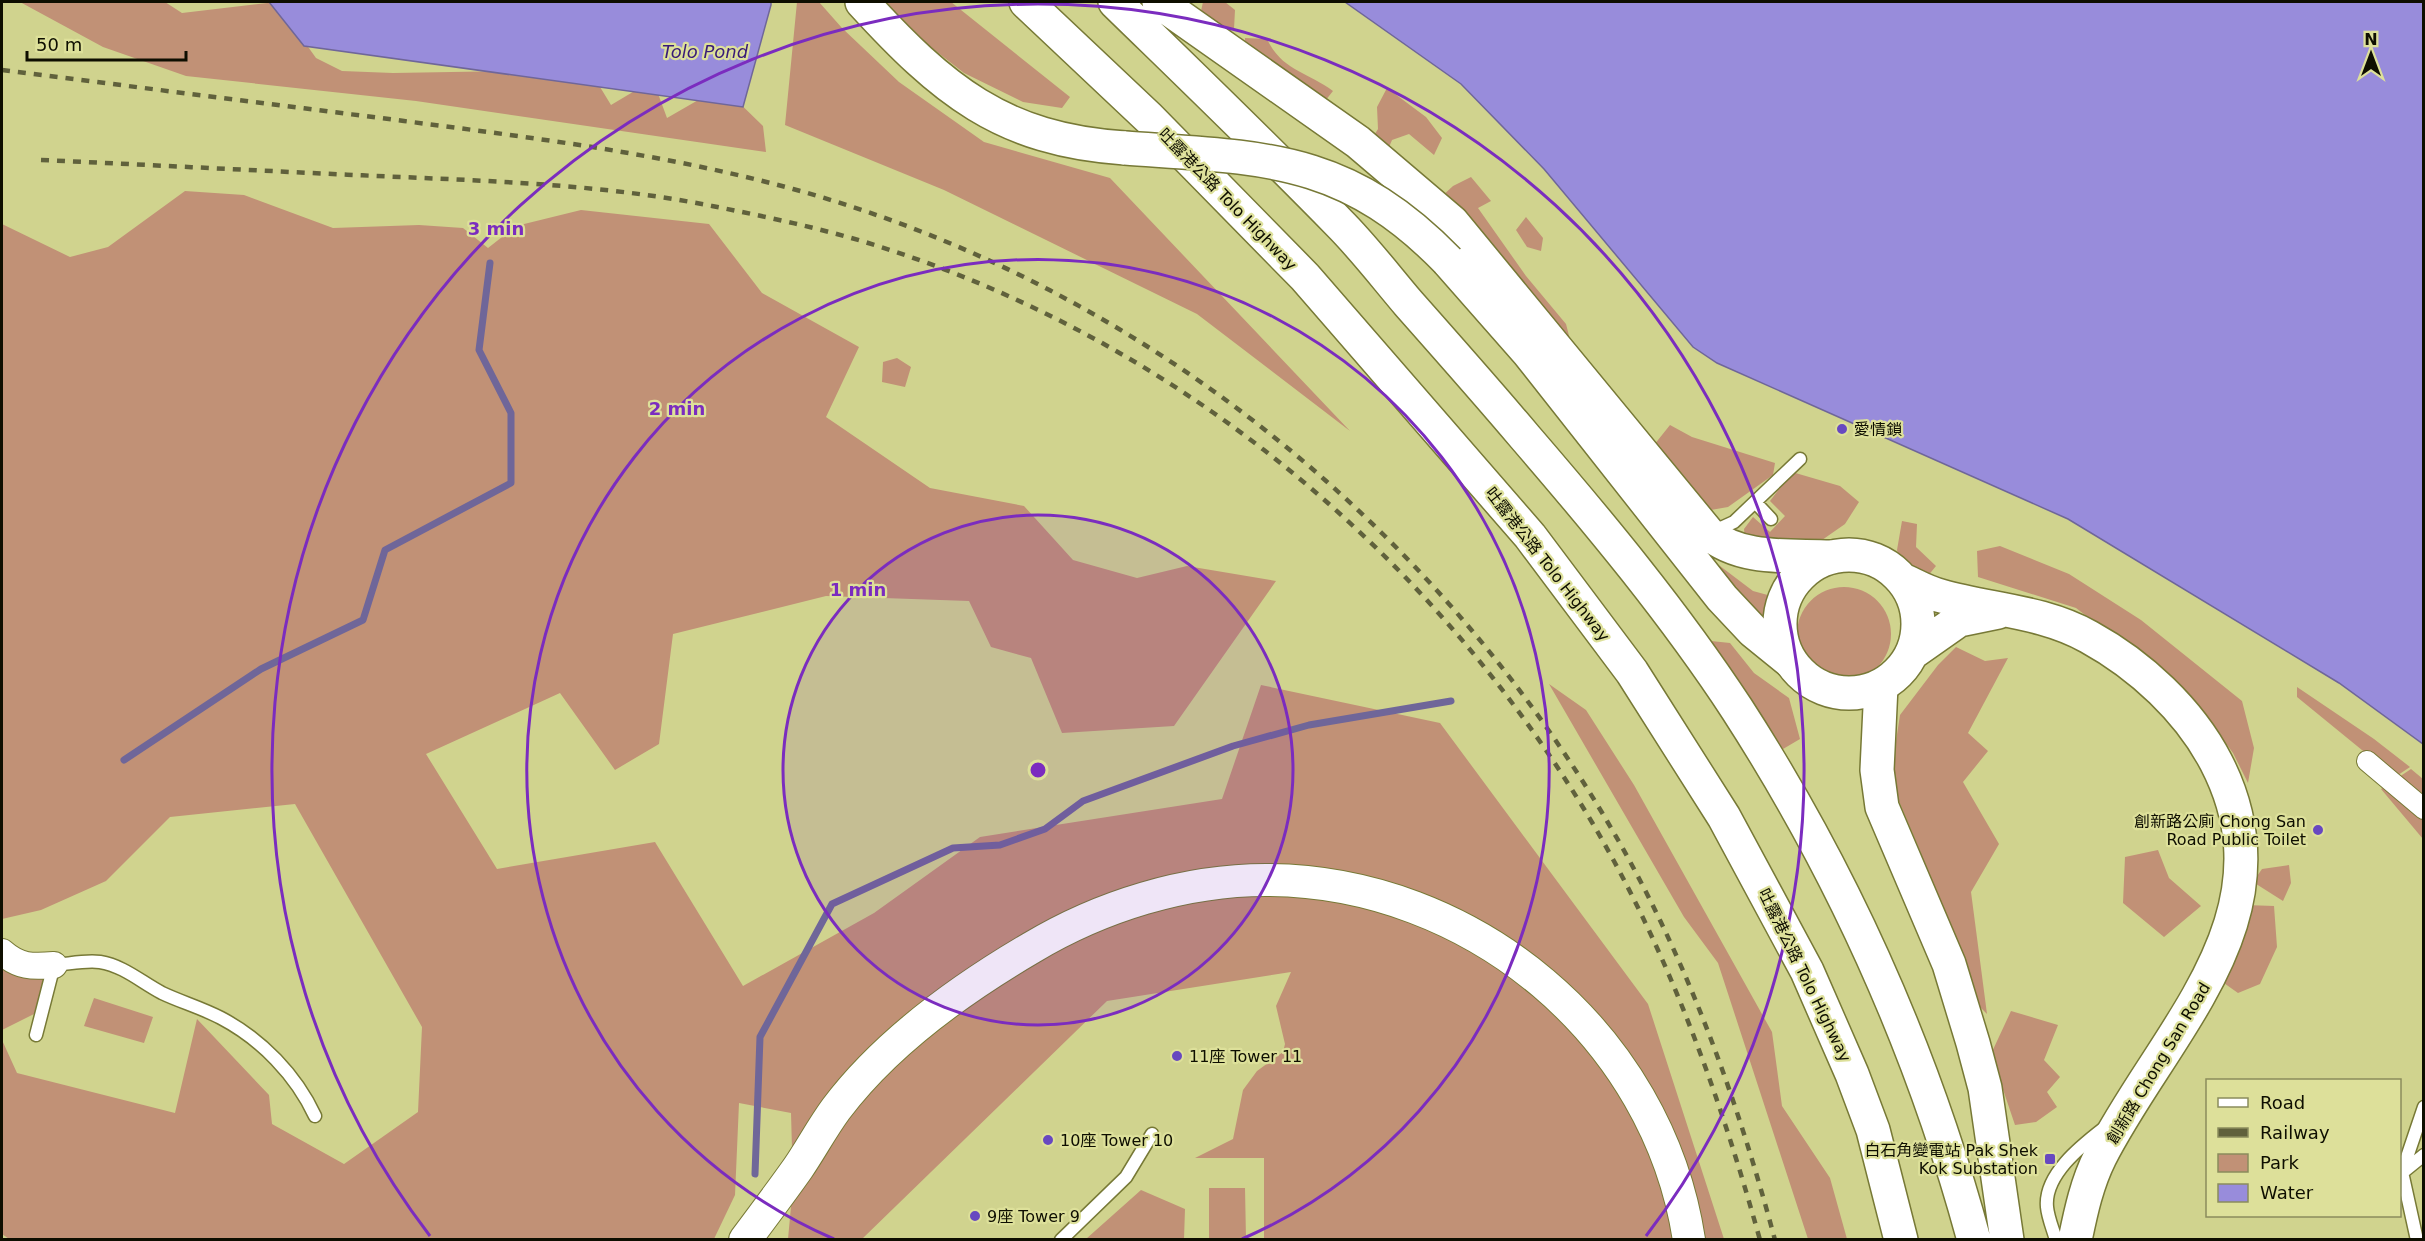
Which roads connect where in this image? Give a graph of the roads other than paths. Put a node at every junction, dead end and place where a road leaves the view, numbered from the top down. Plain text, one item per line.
1 (862, 2) edge
2 (1026, 2) edge
3 (1115, 2) edge
4 (1160, 2) edge
5 (1800, 459) dead end
6 (1755, 502) junction
7 (1771, 519) dead end
8 (1708, 533) junction
9 (1830, 557) junction
10 (1903, 580) junction
11 (2006, 611) junction
12 (1912, 653) junction
13 (1790, 662) junction
14 (1881, 686) junction
15 (2367, 762) dead end
16 (2424, 809) edge
17 (2, 952) edge
18 (61, 964) junction
19 (36, 1035) dead end
20 (2424, 1107) edge
21 (2126, 1113) junction
22 (315, 1116) dead end
23 (1152, 1134) dead end
24 (2424, 1155) edge
25 (2402, 1172) junction
26 (745, 1239) edge
27 (1061, 1239) edge
28 (1689, 1239) edge
29 (1900, 1239) edge
30 (1974, 1239) edge
31 (2007, 1239) edge
32 (2056, 1239) edge
33 (2075, 1239) edge
34 (2417, 1239) edge

1 - 13 main road, bridge
2 - 29 main road, 吐露港公路 Tolo Highway
3 - 30 main road
4 - 8 main road
5 - 6 lane
6 - 7 lane
6 - 8 lane
8 - 9 main road
9 - 10 main road, 創新路 Chong San Road
9 - 13 main road, 創新路 Chong San Road
10 - 11 main road, 創新路 Chong San Road
10 - 12 main road, 創新路 Chong San Road
11 - 12 main road, 創新路 Chong San Road
11 - 21 main road, 創新路 Chong San Road
12 - 14 main road, 創新路 Chong San Road
13 - 14 main road, 創新路 Chong San Road
14 - 31 main road
15 - 16 street
17 - 18 street
18 - 19 lane
18 - 22 lane
20 - 25 lane
21 - 32 lane
21 - 33 main road, 創新路 Chong San Road
23 - 27 lane
24 - 25 lane
25 - 34 lane
26 - 28 street

